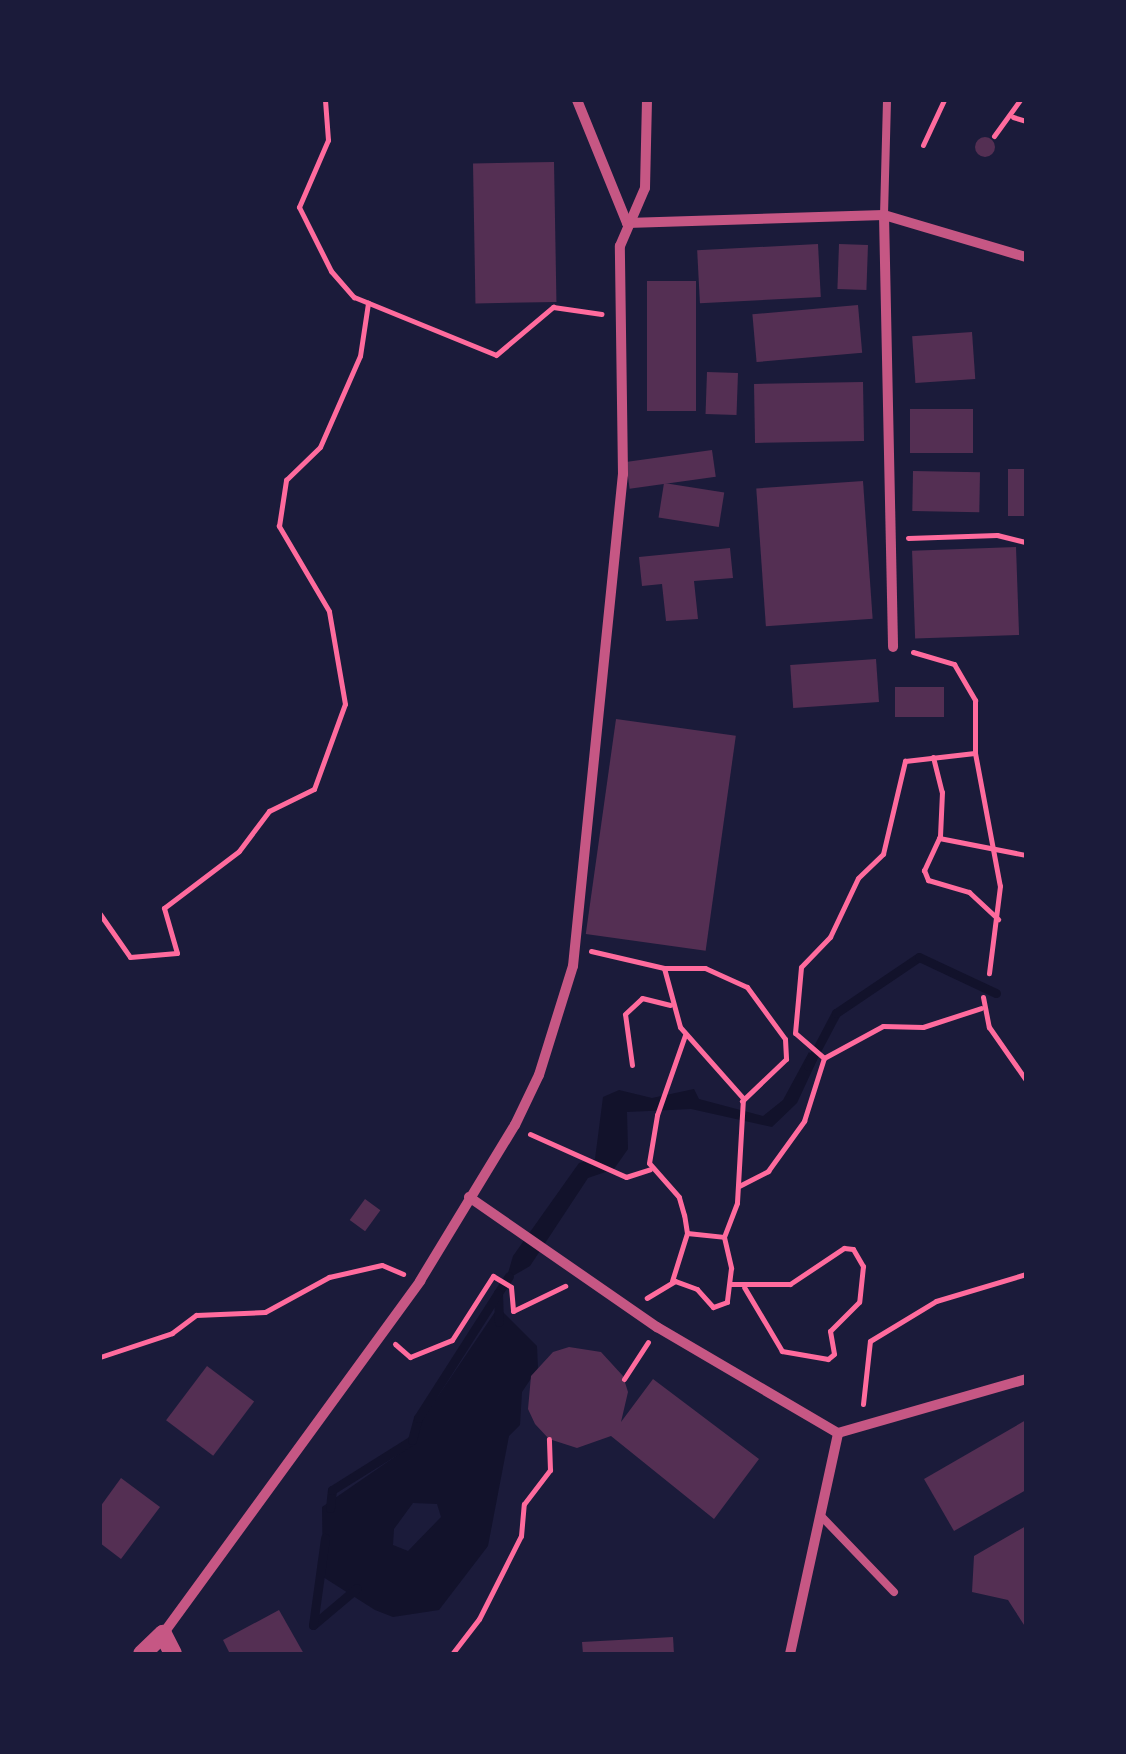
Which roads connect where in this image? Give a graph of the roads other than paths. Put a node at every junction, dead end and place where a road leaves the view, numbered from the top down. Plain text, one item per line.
1 (577, 100) edge
2 (647, 100) edge
3 (887, 100) edge
4 (884, 215) junction
5 (628, 223) junction
6 (1026, 258) edge
7 (893, 647) road end
8 (470, 1197) junction
9 (1026, 1379) edge
10 (838, 1433) junction
11 (822, 1517) junction
12 (894, 1592) dead end
13 (163, 1634) junction
14 (142, 1654) edge
15 (173, 1654) edge
16 (790, 1654) edge

1 - 5 street
2 - 5 street
3 - 4 lane
4 - 5 street
4 - 6 street
4 - 7 street
5 - 8 street
8 - 10 street
8 - 13 street
9 - 10 street
10 - 11 street
11 - 12 lane
11 - 16 street
13 - 14 street
13 - 15 street

